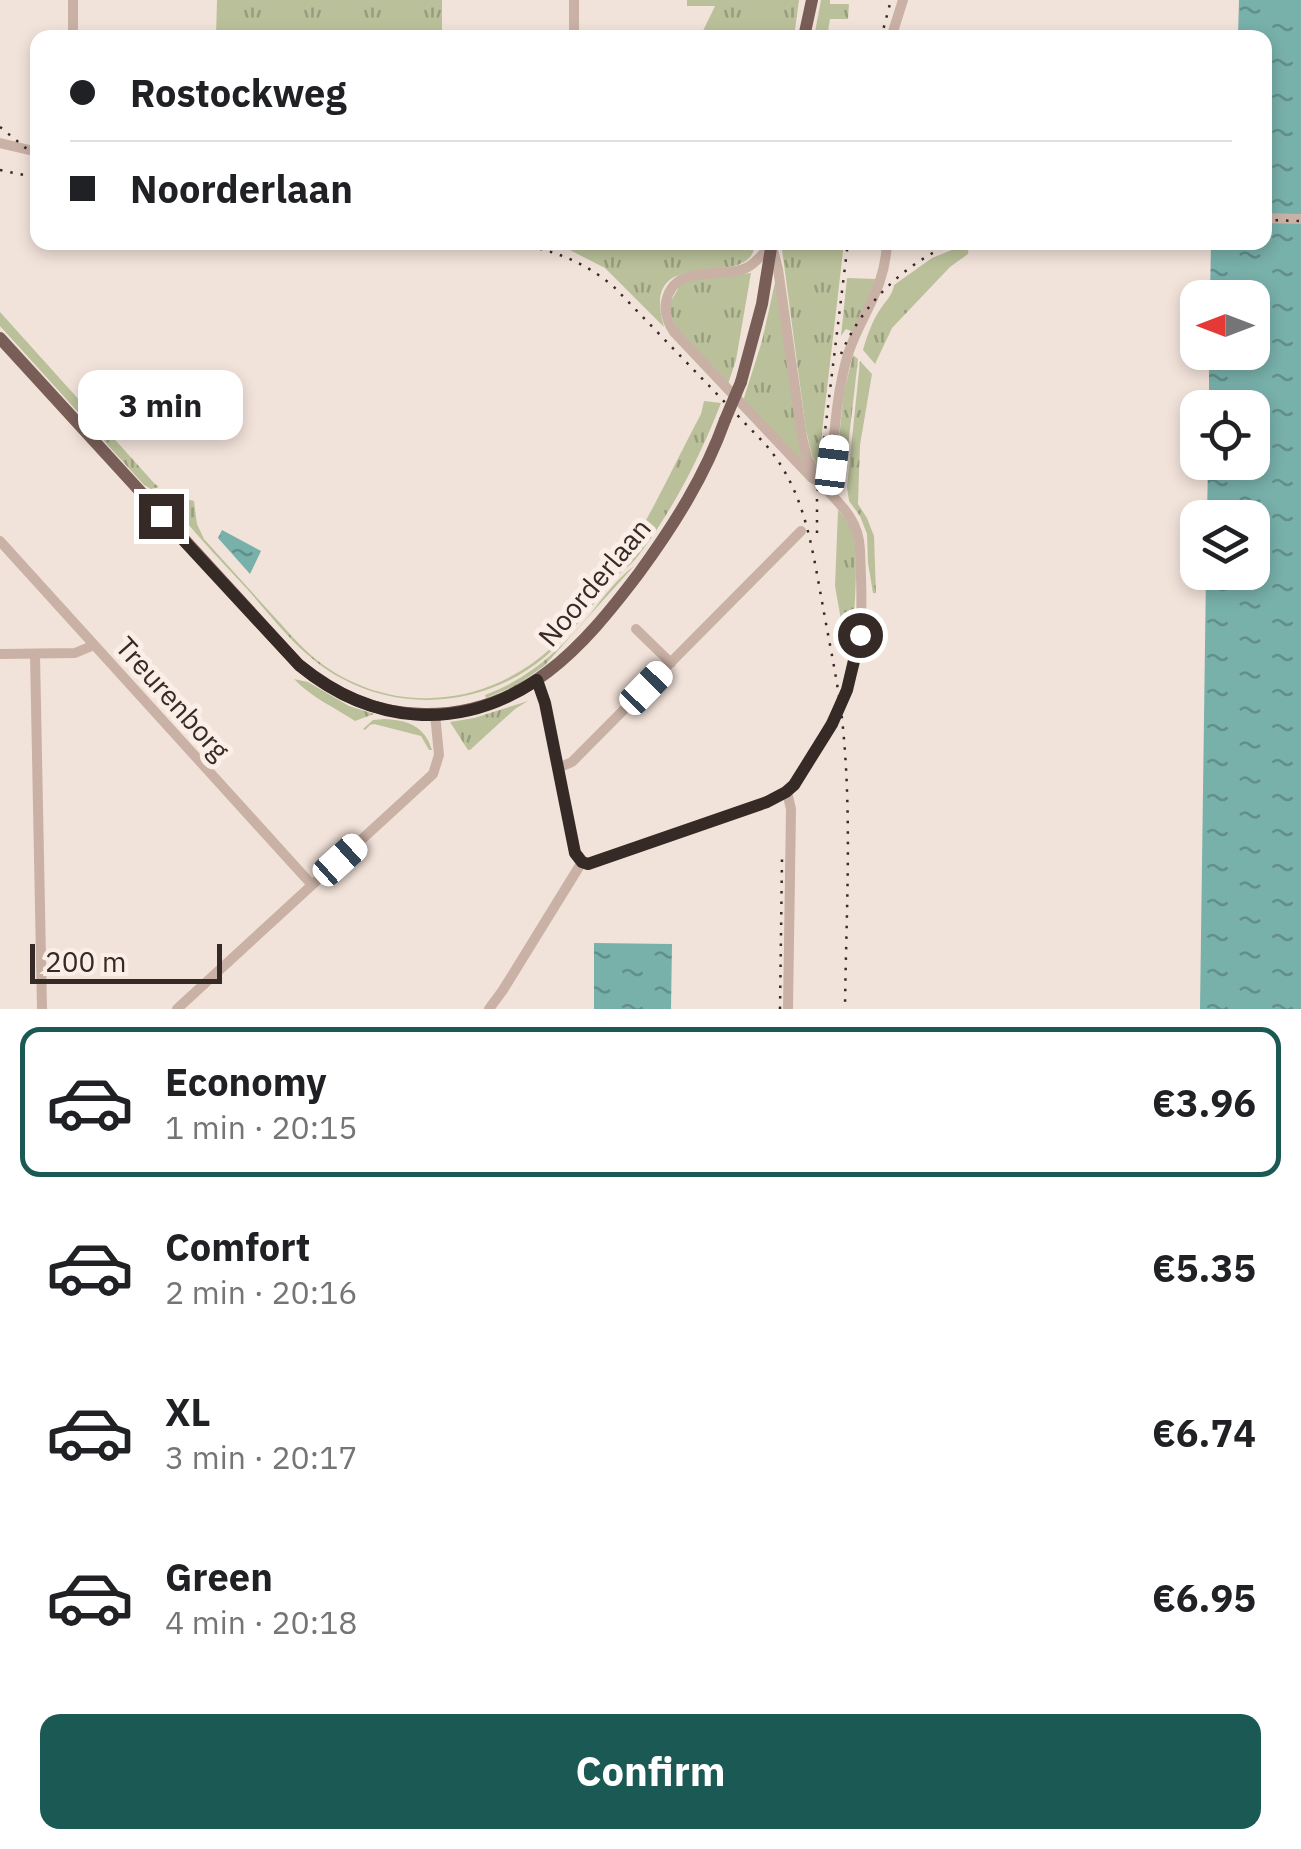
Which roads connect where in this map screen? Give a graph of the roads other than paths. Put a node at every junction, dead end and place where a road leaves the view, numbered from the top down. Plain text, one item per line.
1 (73, 0) edge
2 (574, 0) edge
3 (810, 0) edge
4 (903, 0) edge
5 (72, 30) edge
6 (574, 30) edge
7 (805, 30) edge
8 (894, 30) edge
9 (0, 143) edge
10 (30, 150) edge
11 (1272, 218) edge
12 (1301, 219) edge
13 (766, 250) edge
14 (771, 250) edge
15 (773, 250) edge
16 (885, 250) edge
17 (0, 338) edge
18 (821, 484) junction
19 (801, 531) dead end
20 (0, 541) edge
21 (636, 629) dead end
22 (94, 645) junction
23 (0, 654) edge
24 (35, 654) junction
25 (671, 662) junction
26 (539, 687) junction
27 (435, 714) junction
28 (558, 768) junction
29 (786, 792) junction
30 (582, 862) junction
31 (312, 885) junction
32 (42, 1009) edge
33 (177, 1009) edge
34 (488, 1009) edge
35 (788, 1009) edge

1 - 5 street
2 - 6 street
3 - 7 main road
4 - 8 street
9 - 10 street
11 - 12 street
13 - 18 street
14 - 26 main road, Noorderlaan, bridge
15 - 18 street
16 - 18 street
17 - 27 main road, Noorderlaan
18 - 29 street
19 - 25 street
20 - 22 street, Treurenborg
21 - 25 street
22 - 24 street
22 - 31 street, Treurenborg
23 - 24 street
24 - 32 street
25 - 28 street
26 - 27 main road, Noorderlaan
26 - 28 street
27 - 31 street
28 - 30 street
29 - 30 street
29 - 35 street
30 - 34 street
31 - 33 street

